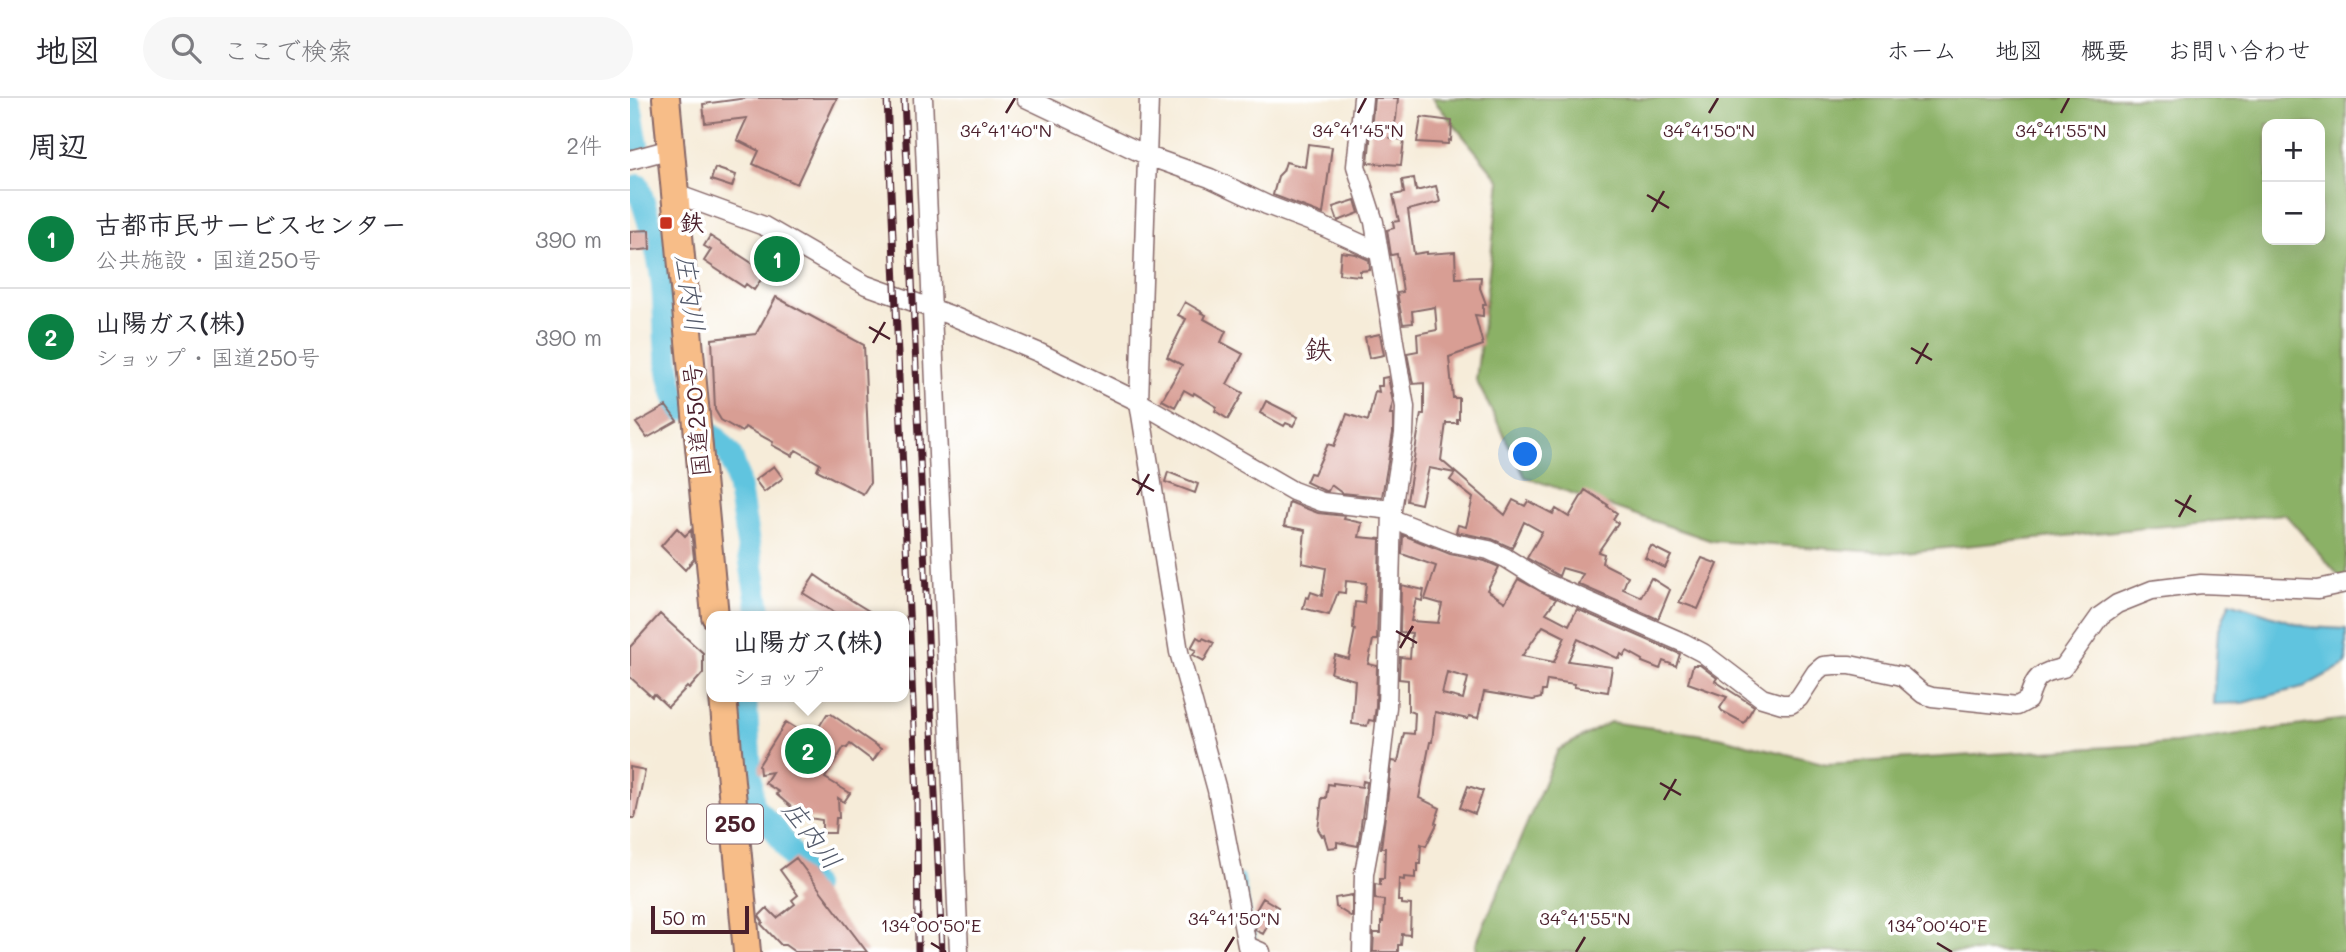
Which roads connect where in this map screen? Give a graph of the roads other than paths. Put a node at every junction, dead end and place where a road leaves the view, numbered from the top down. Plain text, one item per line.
1 (666, 98) edge
2 (923, 98) edge
3 (1026, 98) edge
4 (1149, 98) edge
5 (1363, 98) edge
6 (671, 149) junction
7 (1148, 156) junction
8 (630, 160) edge
9 (676, 194) junction
10 (1379, 252) junction
11 (933, 310) junction
12 (1139, 402) junction
13 (1392, 514) junction
14 (2346, 583) edge
15 (715, 611) edge
16 (723, 702) edge
17 (747, 952) edge
18 (959, 952) edge
19 (1261, 952) edge
20 (1362, 952) edge

1 - 6 highway, 国道250号
2 - 11 street
3 - 7 street
4 - 7 street
5 - 10 street
6 - 8 street
6 - 9 highway, 国道250号
7 - 10 street
7 - 12 street
9 - 11 street
9 - 15 highway, 国道250号
10 - 13 street
11 - 12 street
11 - 18 street
12 - 13 street
12 - 19 street
13 - 14 street
13 - 20 street
16 - 17 highway, 250

